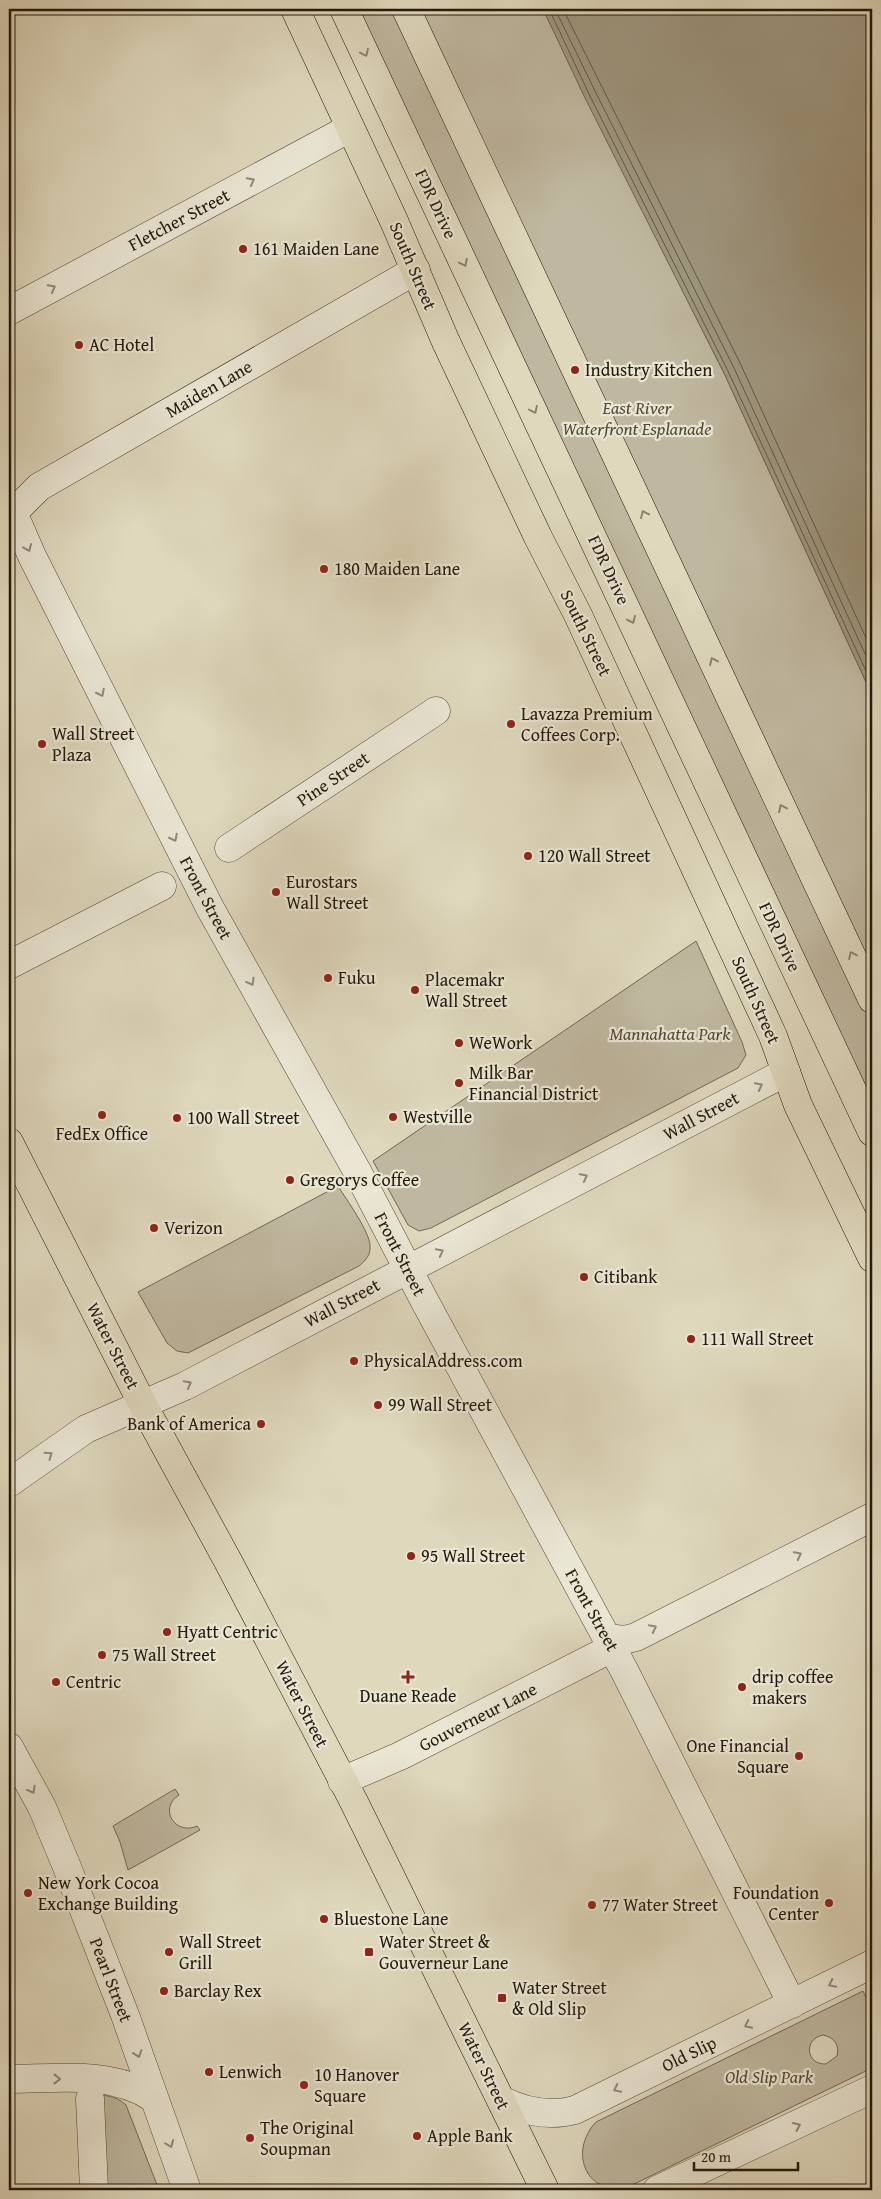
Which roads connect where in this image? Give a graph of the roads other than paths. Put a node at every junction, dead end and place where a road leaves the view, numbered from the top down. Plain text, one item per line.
1 (295, 9) edge
2 (344, 9) edge
3 (406, 9) edge
4 (350, 128) junction
5 (416, 270) junction
6 (9, 311) edge
7 (10, 511) edge
8 (436, 711) dead end
9 (229, 848) dead end
10 (162, 886) dead end
11 (9, 965) edge
12 (872, 1000) edge
13 (786, 1072) junction
14 (872, 1132) edge
15 (9, 1142) edge
16 (872, 1258) edge
17 (407, 1269) junction
18 (143, 1405) junction
19 (9, 1483) edge
20 (872, 1517) edge
21 (610, 1643) junction
22 (9, 1747) edge
23 (342, 1781) junction
24 (872, 1964) edge
25 (792, 2004) junction
26 (9, 2079) edge
27 (872, 2090) edge
28 (153, 2098) junction
29 (90, 2099) dead end
30 (501, 2100) junction
31 (94, 2190) edge
32 (188, 2190) edge
33 (545, 2190) edge
34 (658, 2190) edge

1 - 4 main road, South Street
2 -> 14 main road, FDR Drive
12 -> 3 main road
4 - 5 main road, South Street
6 -> 4 street, Fletcher Street
5 - 7 street, Maiden Lane
5 - 13 main road, South Street
7 -> 17 street, Front Street
8 - 9 street, Pine Street
10 - 11 street
13 - 16 main road, South Street
17 -> 13 street, Wall Street
15 - 18 main road, Water Street
18 -> 17 street, Wall Street
17 - 21 street, Front Street
19 -> 18 street, Wall Street
18 - 23 main road, Water Street
21 -> 20 street, Gouverneur Lane
21 - 23 street, Gouverneur Lane
21 - 25 street, Front Street
22 -> 28 street, Pearl Street
23 - 30 main road, Water Street
24 -> 25 street, Old Slip
25 -> 30 street, Old Slip
26 -> 28 street
34 -> 27 street
28 -> 32 street, Pearl Street
29 - 31 street
30 - 33 main road, Water Street

